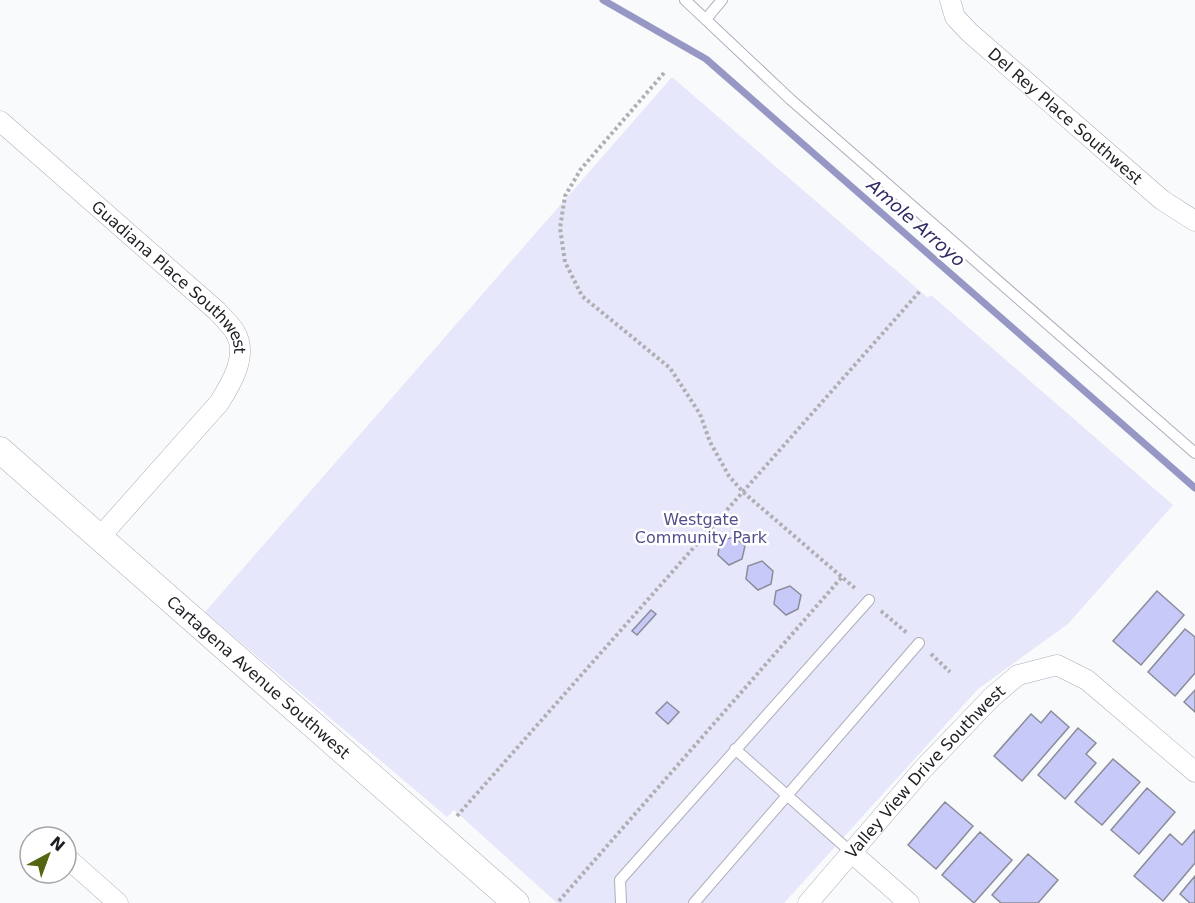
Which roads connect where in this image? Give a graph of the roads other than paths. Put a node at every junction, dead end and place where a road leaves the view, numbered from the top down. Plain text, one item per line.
1 (685, 0) edge
2 (722, 0) edge
3 (950, 0) edge
4 (706, 19) junction
5 (0, 121) edge
6 (1195, 221) edge
7 (0, 450) edge
8 (1195, 453) edge
9 (100, 537) junction
10 (869, 600) road end
11 (919, 643) road end
12 (735, 749) junction
13 (1195, 772) edge
14 (788, 796) junction
15 (852, 853) junction
16 (78, 868) edge
17 (118, 903) edge
18 (516, 903) edge
19 (621, 903) edge
20 (694, 903) edge
21 (808, 903) edge
22 (909, 903) edge

1 - 4 lane
2 - 4 lane
3 - 6 street, Del Rey Place Southwest
4 - 8 lane
5 - 9 street, Guadiana Place Southwest
7 - 9 street, Cartagena Avenue Southwest
9 - 18 street, Cartagena Avenue Southwest
10 - 12 lane
11 - 14 lane
12 - 14 lane
12 - 19 lane
13 - 15 street, Valley View Drive Southwest
14 - 15 lane
14 - 20 lane
15 - 21 street, Valley View Drive Southwest
15 - 22 street
16 - 17 street

